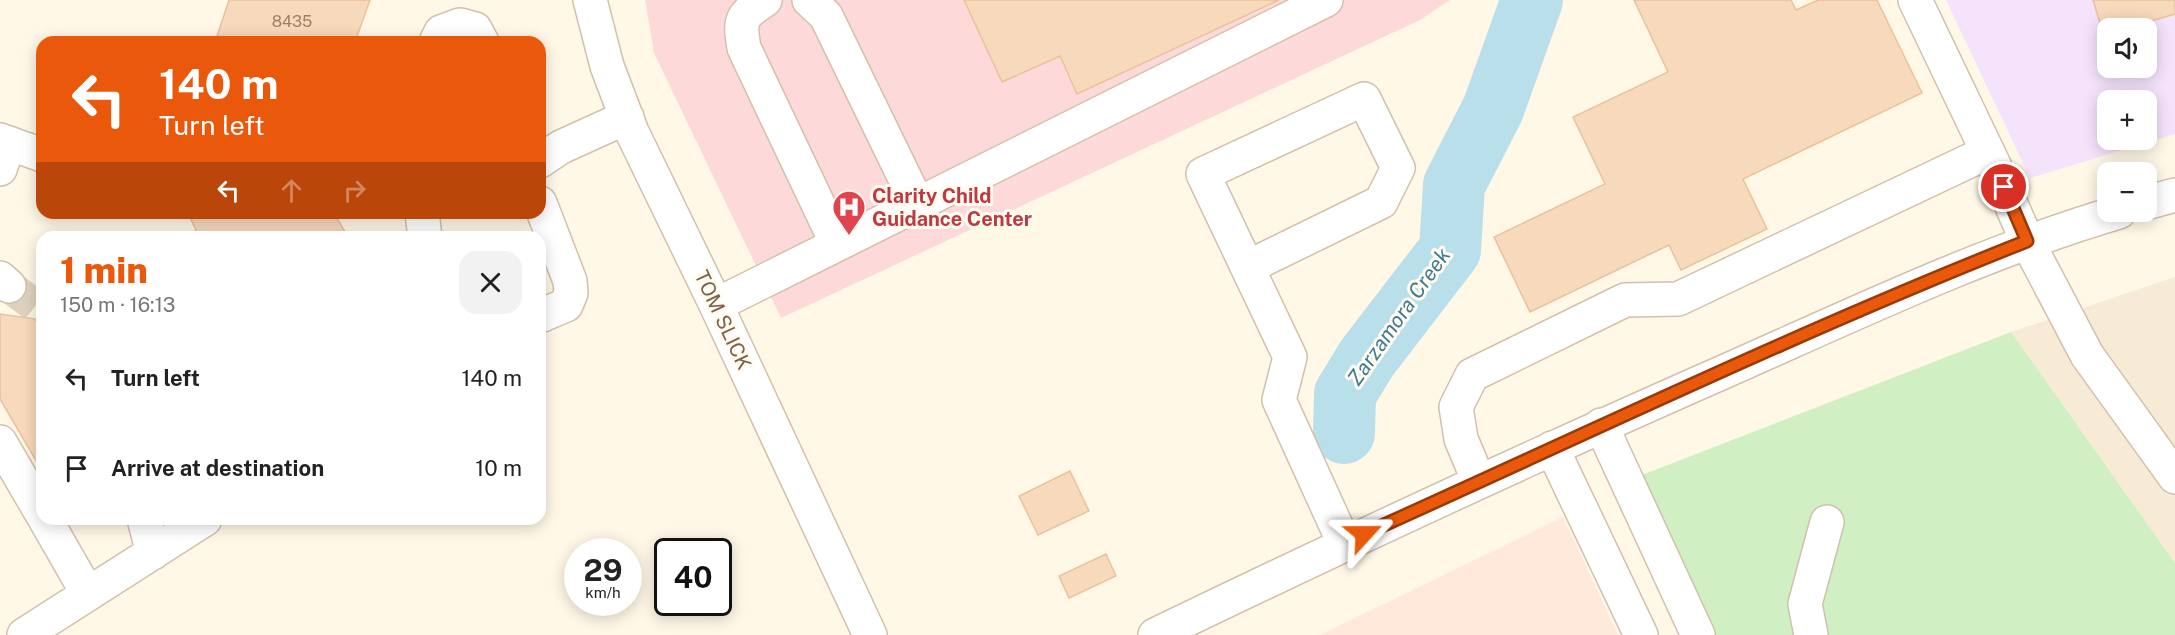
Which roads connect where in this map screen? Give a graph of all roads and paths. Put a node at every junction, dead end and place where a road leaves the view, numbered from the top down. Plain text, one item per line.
1 (590, 0) edge
2 (765, 0) edge
3 (809, 0) edge
4 (1326, 0) edge
5 (1915, 0) edge
6 (627, 117) junction
7 (3, 150) edge
8 (1988, 152) junction
9 (36, 154) edge
10 (546, 157) edge
11 (2175, 195) edge
12 (2157, 200) edge
13 (917, 203) junction
14 (546, 219) edge
15 (2097, 219) edge
16 (2027, 241) junction
17 (837, 244) junction
18 (1248, 267) junction
19 (716, 305) junction
20 (546, 313) edge
21 (1601, 425) junction
22 (0, 442) edge
23 (1552, 448) junction
24 (2175, 477) edge
25 (1479, 482) junction
26 (36, 504) edge
27 (1827, 522) dead end
28 (48, 525) edge
29 (146, 525) edge
30 (196, 525) edge
31 (1344, 543) junction
32 (153, 553) junction
33 (88, 594) junction
34 (24, 635) edge
35 (870, 635) edge
36 (1155, 635) edge
37 (1641, 635) edge
38 (1698, 635) edge
39 (1811, 635) edge

1 - 6 street, TOM SLICK
2 - 17 street
3 - 13 street
4 - 13 street
5 - 8 street
6 - 10 street
6 - 19 street, TOM SLICK
7 - 9 street
8 - 16 street
8 - 25 street
11 - 12 street
13 - 17 street
14 - 20 street
15 - 16 street
16 - 21 street
16 - 24 street
17 - 19 street
18 - 18 street
18 - 31 street
19 - 35 street, TOM SLICK
21 - 23 street
21 - 38 street
22 - 26 street
23 - 25 street
23 - 37 street
25 - 31 street
27 - 39 street
28 - 33 street
29 - 32 street
30 - 32 street
31 - 36 street
32 - 33 street
33 - 34 street

